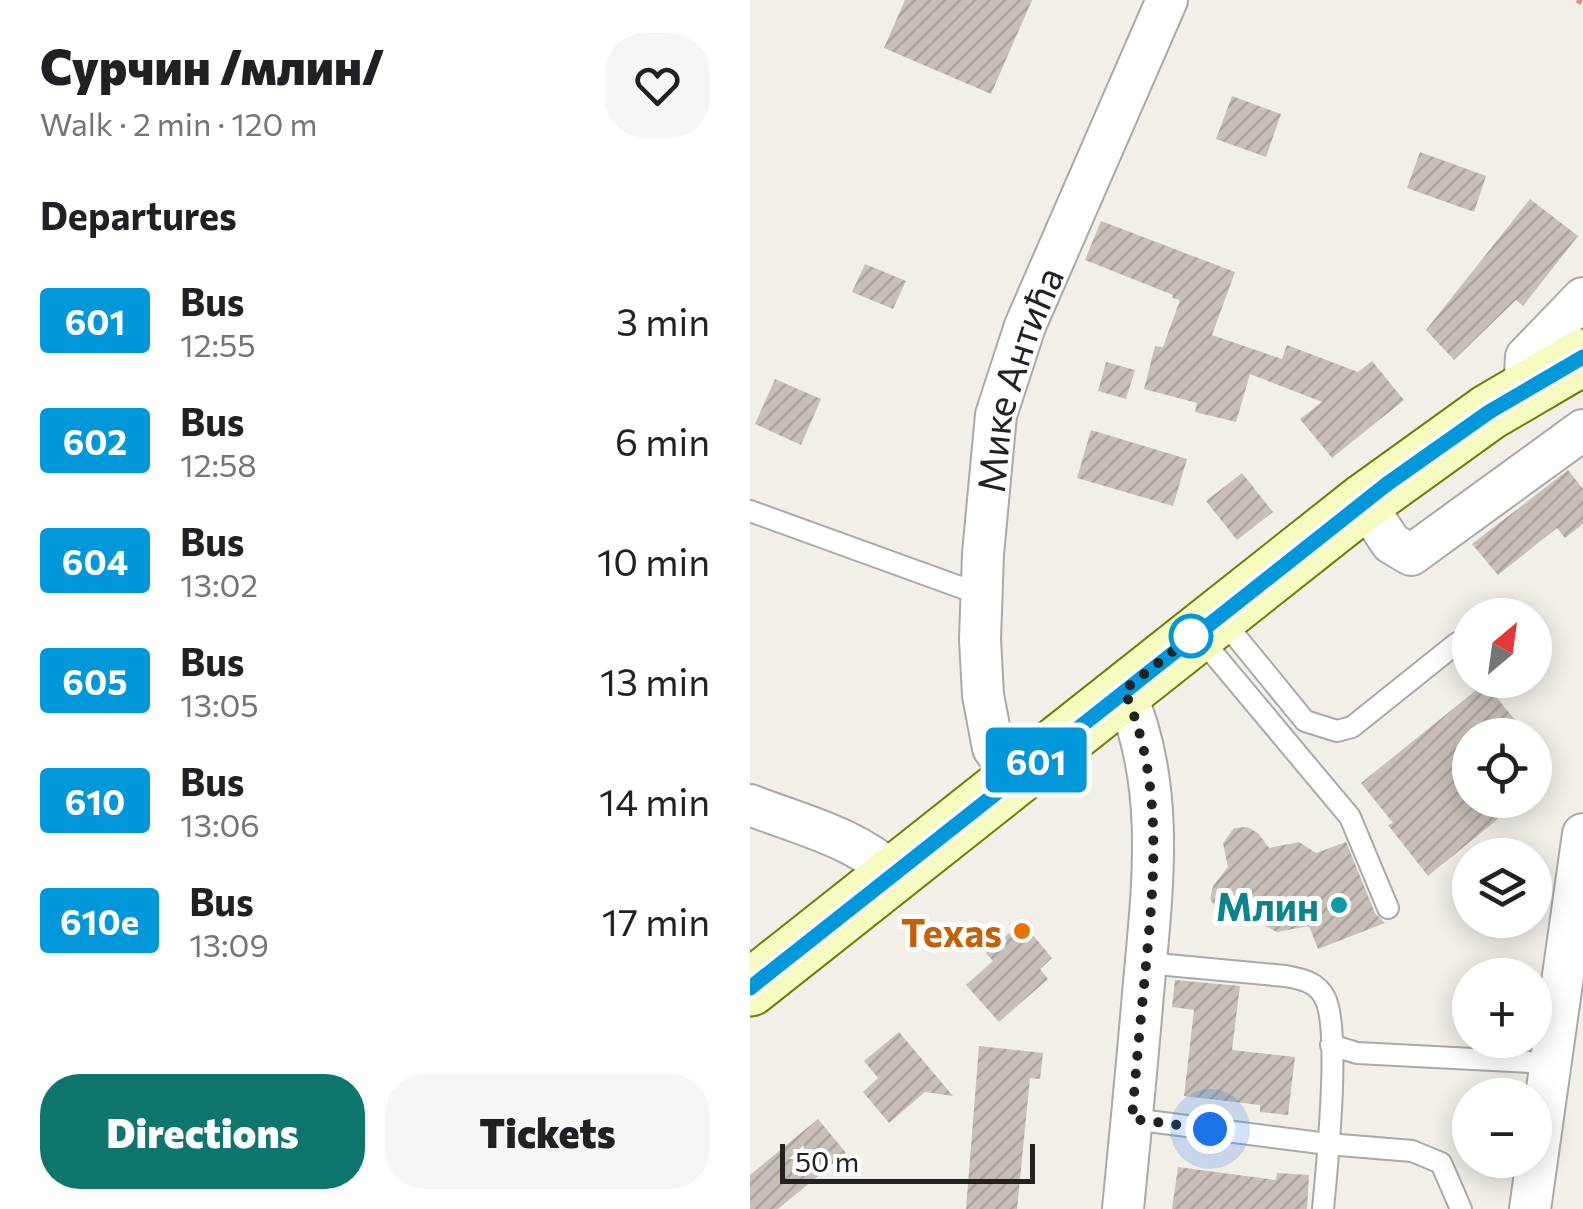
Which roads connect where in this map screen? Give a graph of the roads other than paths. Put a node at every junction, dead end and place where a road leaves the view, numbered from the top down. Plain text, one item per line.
1 (1167, 0) edge
2 (1583, 298) edge
3 (1583, 357) edge
4 (1524, 390) junction
5 (1583, 430) edge
6 (1364, 502) junction
7 (750, 512) edge
8 (982, 596) junction
9 (1207, 624) junction
10 (1452, 647) edge
11 (1124, 690) junction
12 (1014, 776) junction
13 (750, 805) edge
14 (1583, 834) edge
15 (893, 873) junction
16 (1388, 908) dead end
17 (1146, 963) junction
18 (750, 988) edge
19 (1331, 1045) junction
20 (1550, 1063) junction
21 (1132, 1119) junction
22 (1328, 1144) junction
23 (1123, 1209) edge
24 (1323, 1209) edge
25 (1461, 1209) edge
26 (1530, 1209) edge

1 - 8 street, Мике Антића
2 - 4 street
3 - 4 main road
4 - 6 main road
5 - 6 street
6 - 9 main road
7 - 8 lane
8 - 12 street, Мике Антића
9 - 10 lane
9 - 11 main road
9 - 16 lane
11 - 12 main road
11 - 17 street
12 - 15 main road
13 - 15 street
14 - 20 street
15 - 18 main road
17 - 19 lane
17 - 21 street
19 - 20 lane
19 - 22 lane
20 - 26 street
21 - 22 lane
21 - 23 street
22 - 24 lane
22 - 25 lane

